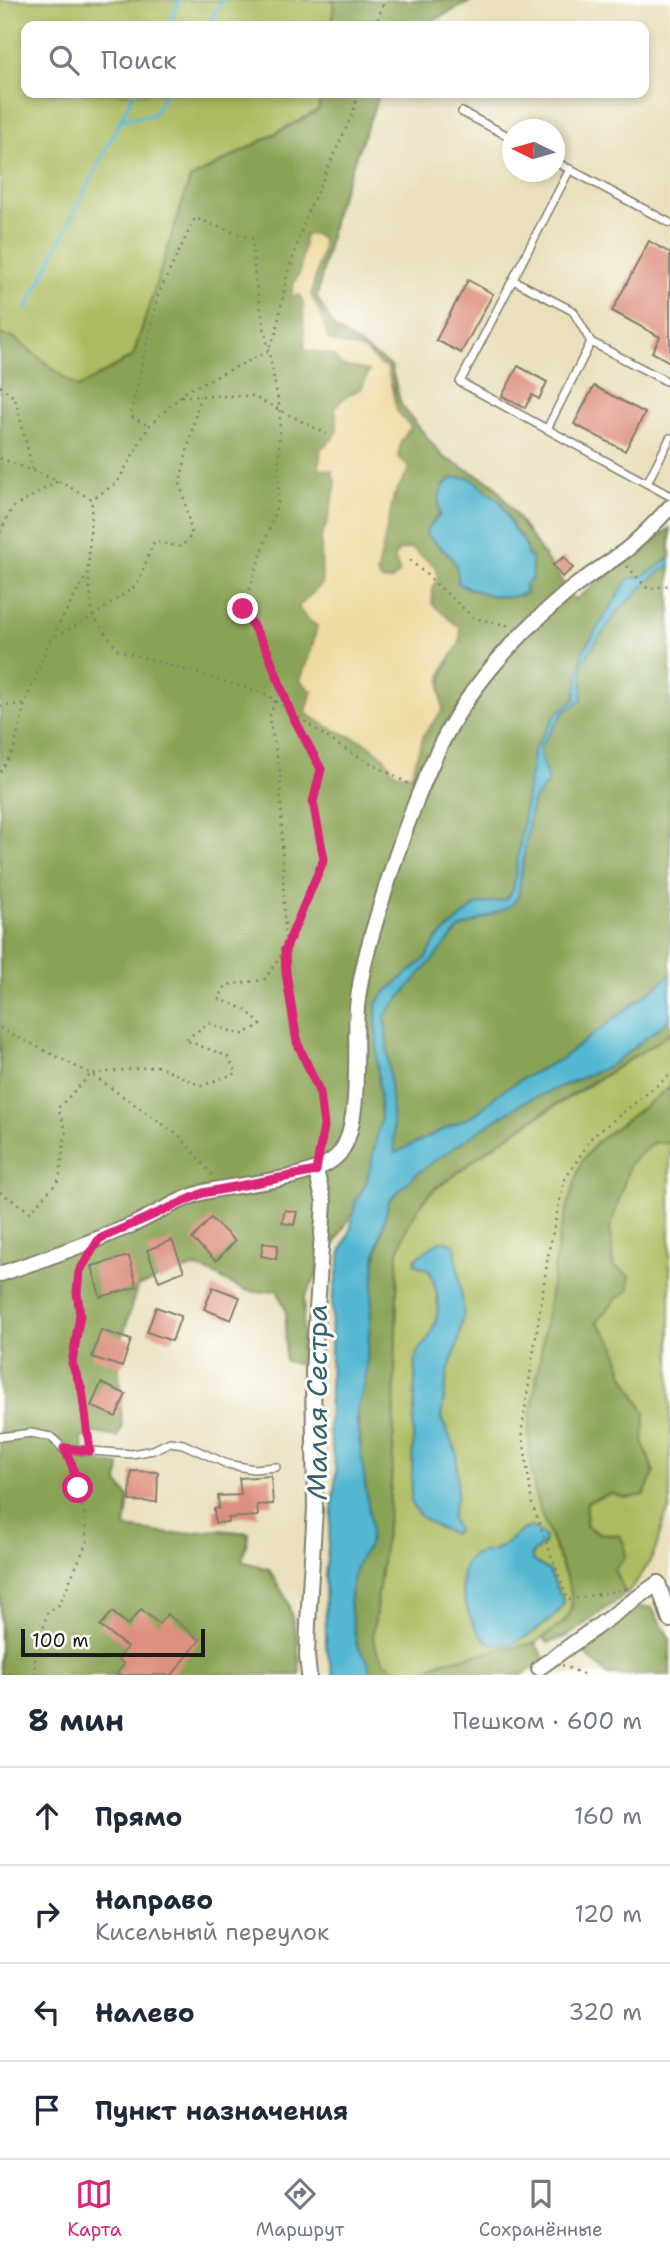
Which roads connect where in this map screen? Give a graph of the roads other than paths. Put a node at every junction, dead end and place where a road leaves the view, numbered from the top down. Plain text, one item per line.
1 (462, 112) dead end
2 (502, 132) edge
3 (565, 166) edge
4 (570, 169) junction
5 (670, 223) edge
6 (513, 280) junction
7 (591, 342) junction
8 (670, 383) edge
9 (547, 429) junction
10 (670, 438) edge
11 (647, 483) junction
12 (670, 496) edge
13 (670, 507) edge
14 (316, 1171) junction
15 (0, 1274) edge
16 (0, 1437) edge
17 (276, 1467) dead end
18 (670, 1620) edge
19 (539, 1668) dead end
20 (310, 1675) edge

1 - 2 lane
3 - 4 lane
4 - 5 lane
4 - 6 lane
6 - 7 lane
6 - 9 lane
7 - 8 lane
7 - 9 lane
9 - 11 lane
10 - 11 lane
11 - 12 lane
13 - 14 street
14 - 15 street
14 - 20 street
16 - 17 lane
18 - 19 street

